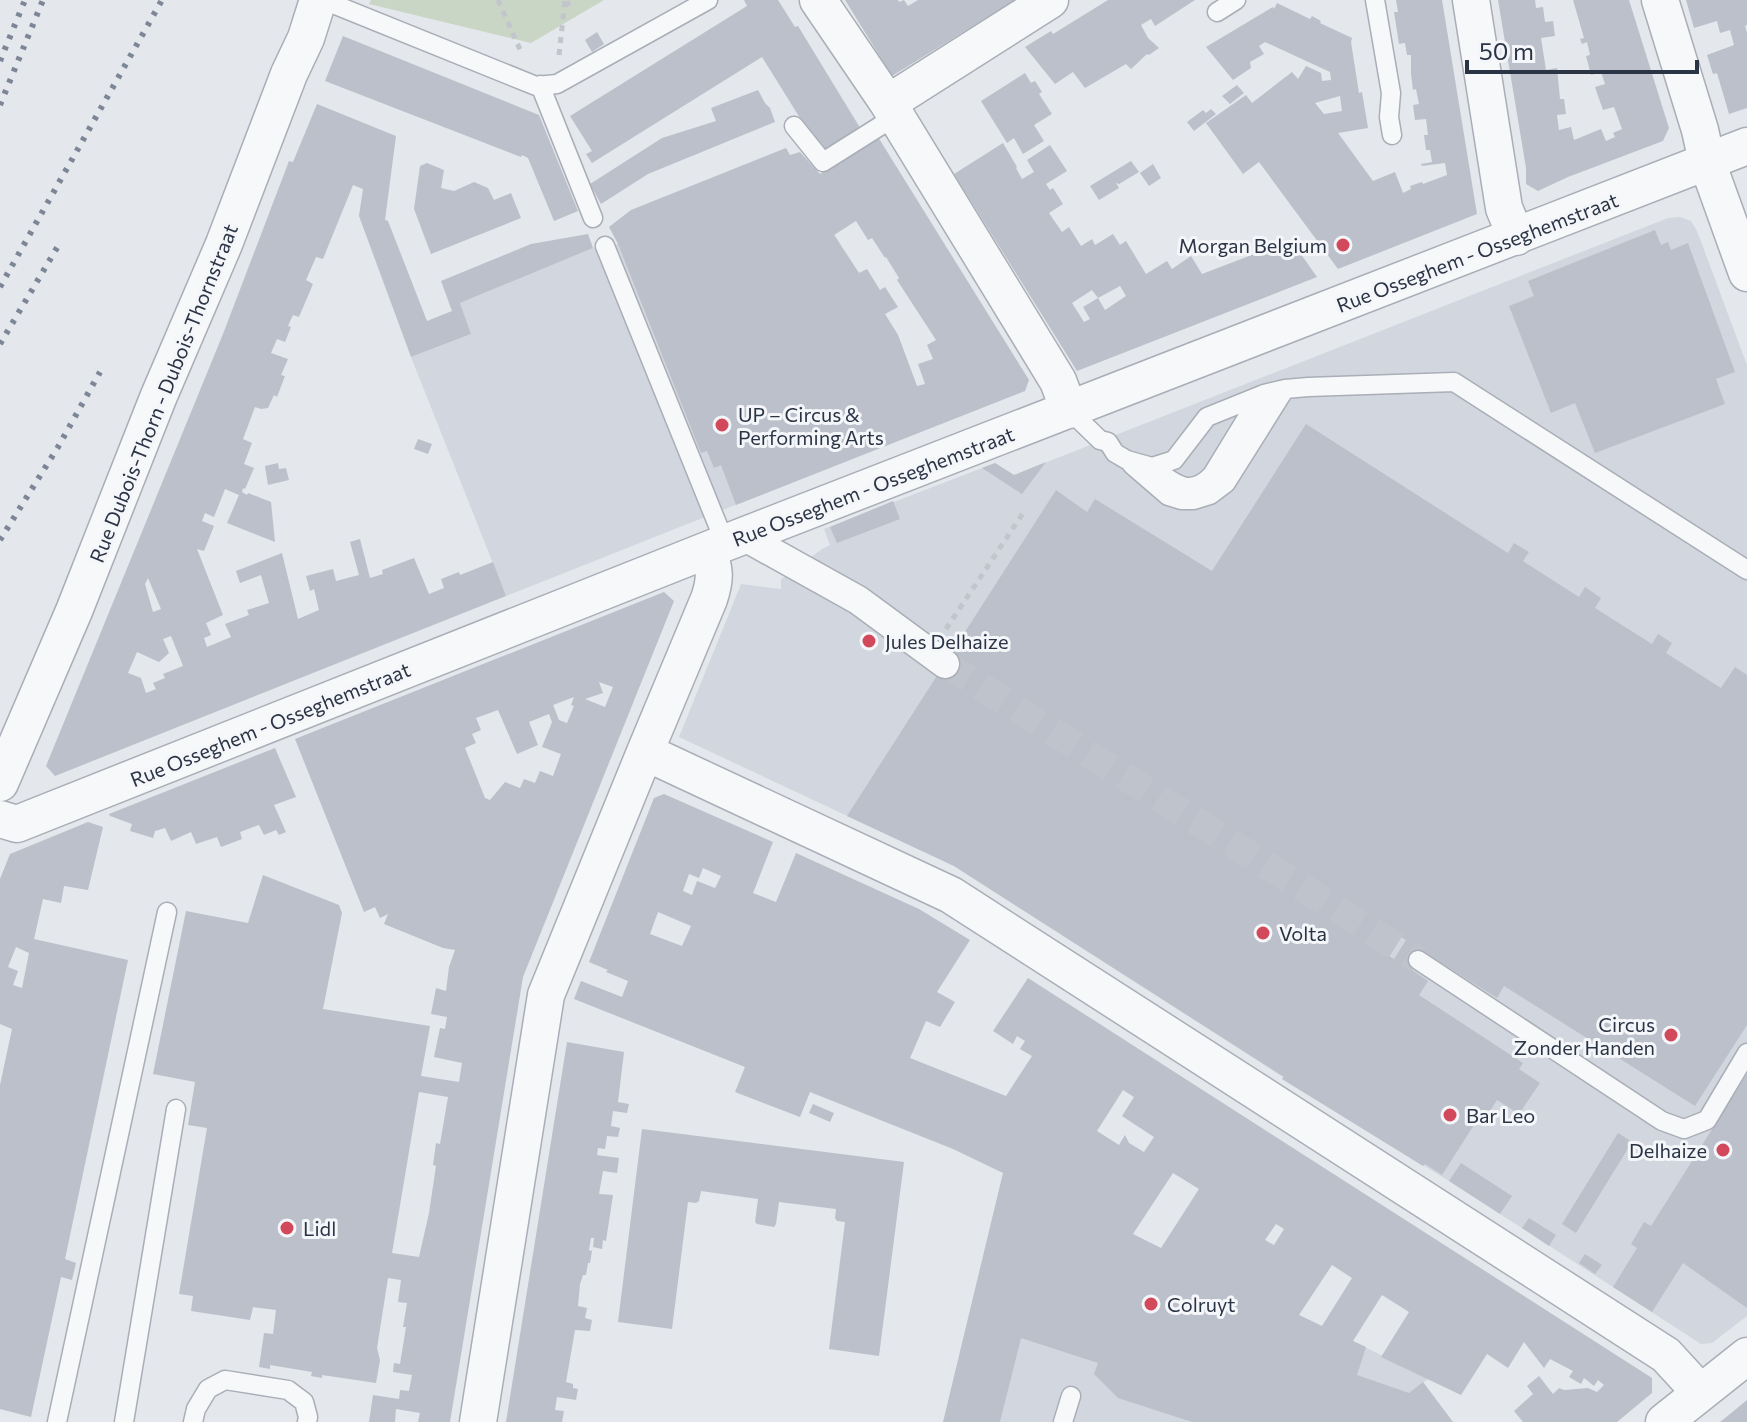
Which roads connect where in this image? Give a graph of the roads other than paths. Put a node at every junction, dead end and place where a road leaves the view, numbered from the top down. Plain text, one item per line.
1 (320, 0) edge
2 (708, 0) edge
3 (818, 0) edge
4 (1050, 0) edge
5 (1236, 0) edge
6 (1375, 0) edge
7 (1471, 0) edge
8 (1660, 0) edge
9 (1217, 12) dead end
10 (544, 85) junction
11 (892, 110) junction
12 (794, 126) dead end
13 (1392, 135) dead end
14 (1747, 146) edge
15 (1707, 162) junction
16 (593, 218) dead end
17 (1516, 237) junction
18 (605, 246) dead end
19 (1747, 273) edge
20 (1285, 389) junction
21 (1264, 394) junction
22 (1069, 410) junction
23 (1127, 460) junction
24 (1152, 467) junction
25 (726, 543) junction
26 (1747, 570) edge
27 (945, 664) tunnel mouth
28 (645, 752) junction
29 (0, 783) edge
30 (0, 819) edge
31 (167, 912) dead end
32 (1418, 960) tunnel mouth
33 (1747, 1053) edge
34 (176, 1109) dead end
35 (1747, 1356) edge
36 (1700, 1392) junction
37 (1071, 1396) dead end
38 (57, 1422) edge
39 (124, 1422) edge
40 (193, 1422) edge
41 (307, 1422) edge
42 (478, 1422) edge
43 (1063, 1422) edge
44 (1664, 1422) edge

1 - 10 lane
1 - 29 street, Rue Dubois-Thorn - Dubois-Thornstraat
2 - 10 lane
3 - 11 street
4 - 11 street
5 - 9 lane
6 - 13 lane
7 - 17 street
8 - 15 street
10 - 16 lane
11 - 12 lane
11 - 22 street
14 - 15 street, Rue Osseghem - Osseghemstraat
15 - 17 street, Rue Osseghem - Osseghemstraat
15 - 19 street
17 - 22 street, Rue Osseghem - Osseghemstraat
18 - 25 lane
20 - 21 lane
20 - 23 lane
20 - 26 lane
21 - 24 lane
21 - 24 lane
22 - 23 lane
22 - 25 street, Rue Osseghem - Osseghemstraat
23 - 24 lane
25 - 27 street
25 - 28 street
25 - 30 street, Rue Osseghem - Osseghemstraat
28 - 36 street
28 - 42 street
31 - 38 lane
32 - 33 lane
34 - 39 lane
35 - 36 street
36 - 44 street
37 - 43 lane
40 - 41 lane

